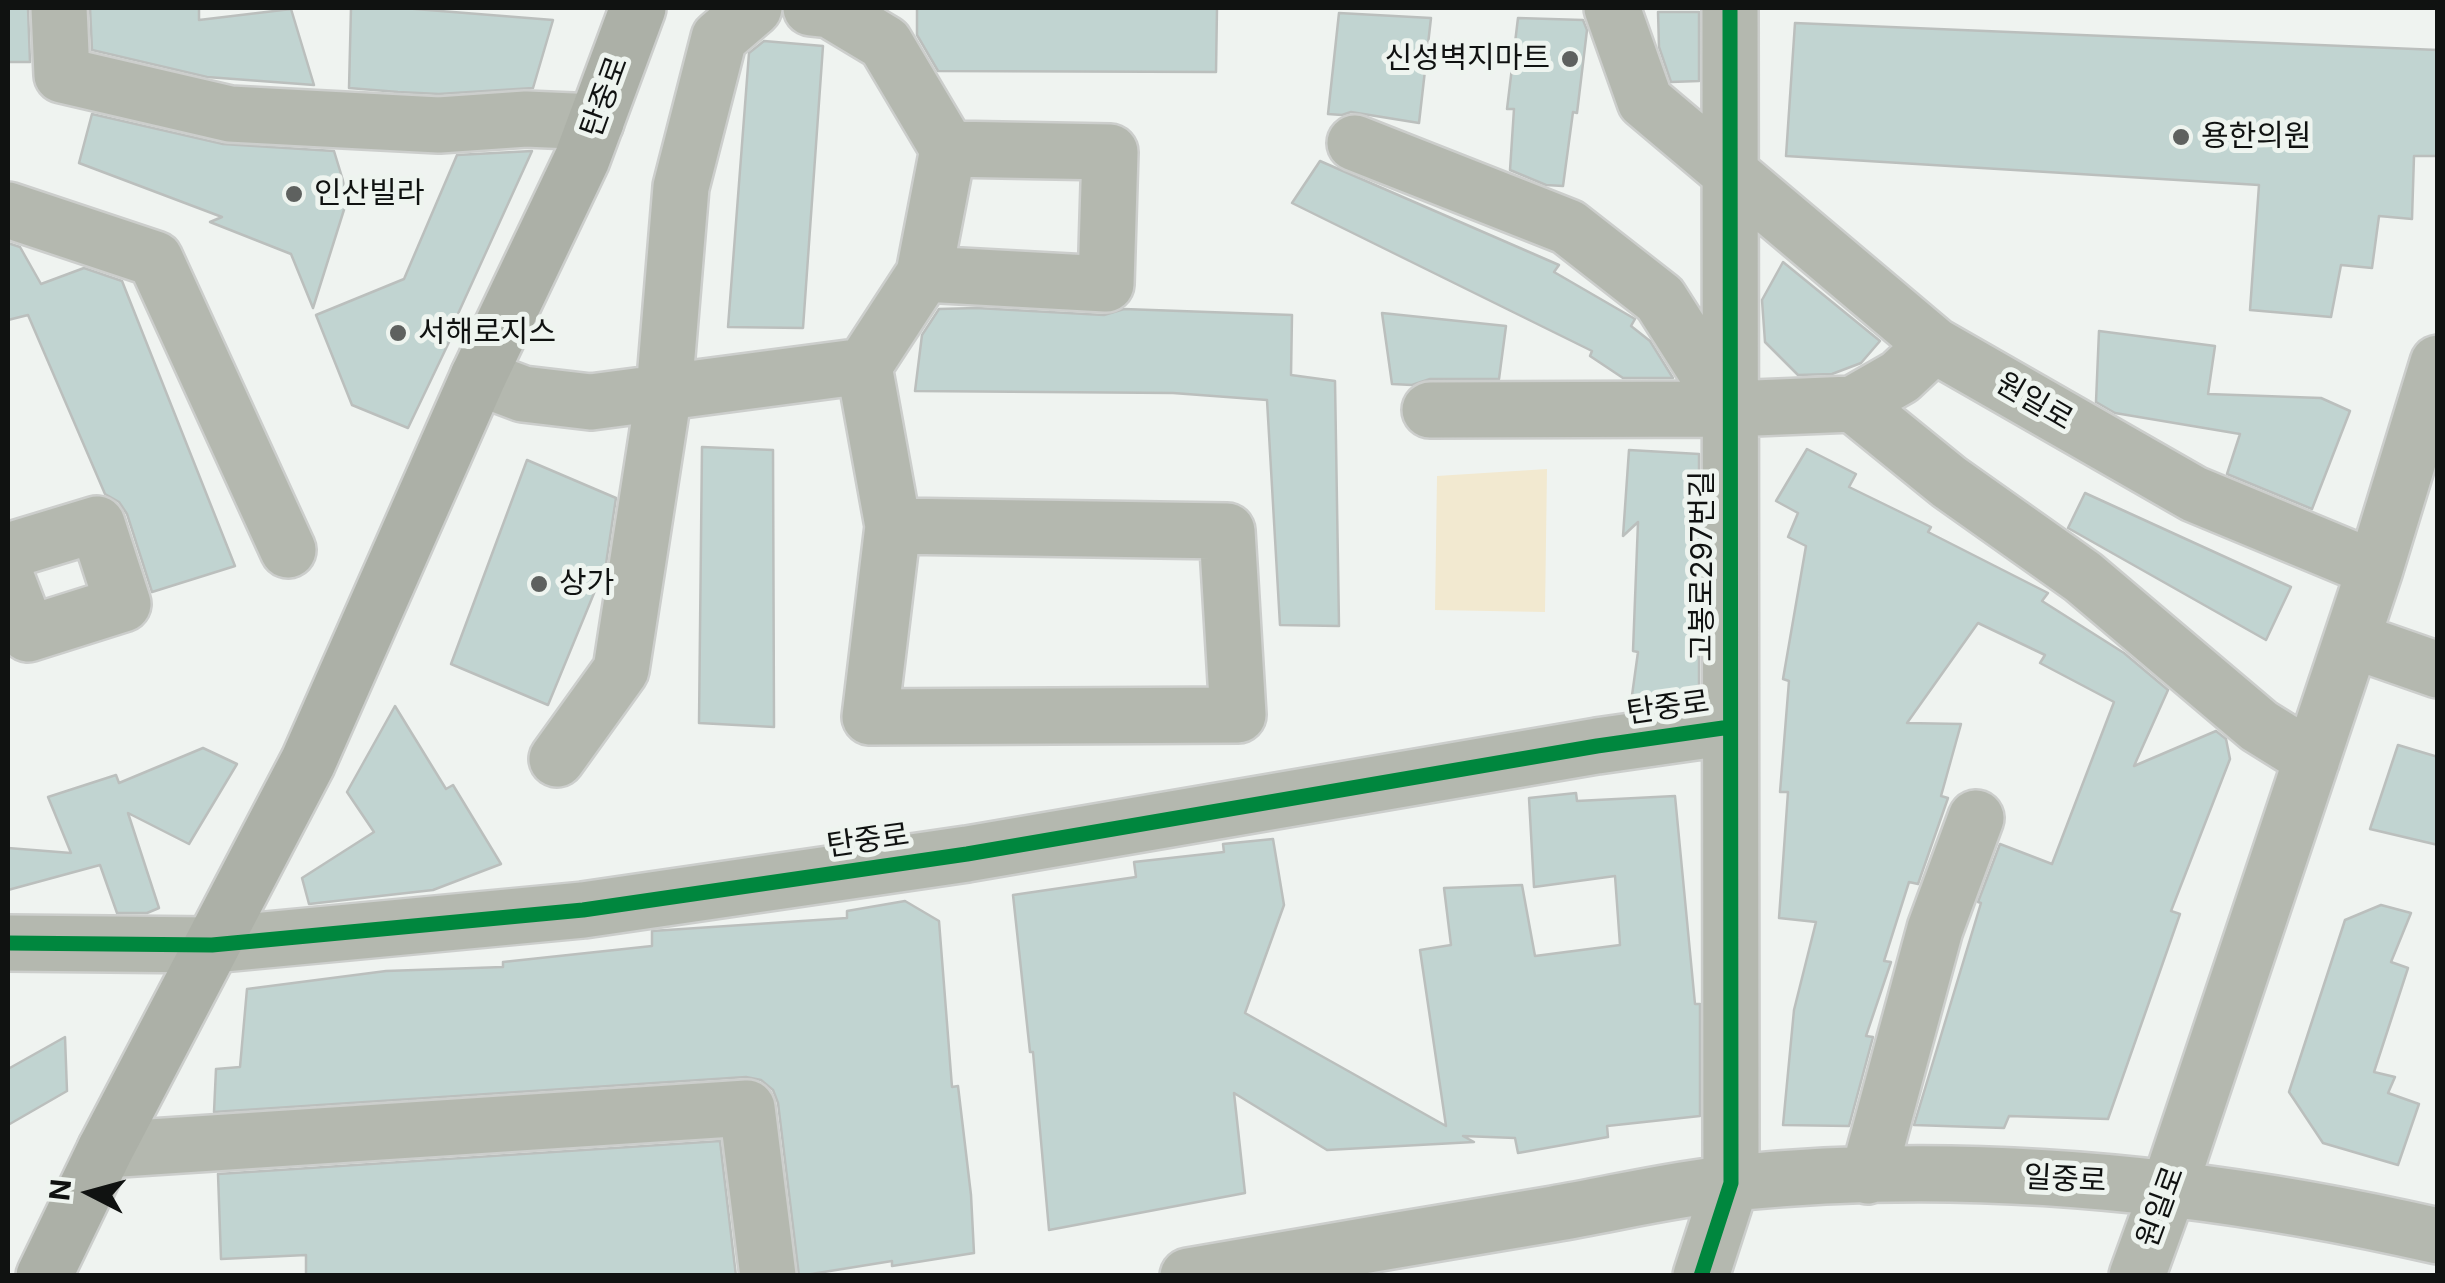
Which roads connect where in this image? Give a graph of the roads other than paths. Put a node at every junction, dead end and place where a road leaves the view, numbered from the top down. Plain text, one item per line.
1 (58, 8) edge
2 (638, 8) edge
3 (754, 8) edge
4 (811, 8) edge
5 (1612, 8) edge
6 (1730, 8) edge
7 (596, 122) junction
8 (1355, 143) dead end
9 (948, 149) junction
10 (1730, 175) junction
11 (8, 210) edge
12 (924, 274) junction
13 (1934, 345) junction
14 (2438, 363) edge
15 (864, 366) junction
16 (478, 377) junction
17 (664, 392) junction
18 (1853, 404) junction
19 (1730, 409) junction
20 (1430, 410) dead end
21 (893, 526) junction
22 (288, 550) dead end
23 (8, 551) edge
24 (2375, 569) junction
25 (8, 582) edge
26 (2352, 640) junction
27 (2438, 670) edge
28 (1730, 727) junction
29 (557, 759) dead end
30 (2312, 759) junction
31 (1976, 818) dead end
32 (8, 943) edge
33 (212, 945) junction
34 (105, 1150) junction
35 (1868, 1176) junction
36 (1730, 1184) junction
37 (2169, 1188) junction
38 (2438, 1236) edge
39 (44, 1276) edge
40 (768, 1276) edge
41 (1188, 1276) edge
42 (1701, 1276) edge
43 (2137, 1276) edge

1 - 7 street
2 - 7 main road, 탄중로
3 - 17 street
4 - 9 street
5 - 10 street, 원일로
6 - 10 street, 고봉로297번길
7 - 16 main road, 탄중로
8 - 19 street
9 - 12 street
9 - 12 street
10 - 13 street, 원일로
10 - 19 street, 고봉로297번길
11 - 22 street
12 - 15 street
13 - 18 street
13 - 24 street, 원일로
14 - 24 street, 원일로
15 - 17 street
15 - 21 street
16 - 17 street
16 - 33 main road, 탄중로
17 - 29 street
18 - 19 street
18 - 30 street
19 - 20 street
19 - 28 street, 고봉로297번길
21 - 21 street
23 - 25 street
24 - 26 street, 원일로
26 - 27 street
26 - 30 street, 원일로
28 - 33 street, 탄중로
28 - 36 street, 고봉로297번길
30 - 37 street, 원일로
31 - 35 street
32 - 33 street, 탄중로
33 - 34 main road, 탄중로
34 - 39 main road, 탄중로
34 - 40 street
35 - 36 street, 일중로
35 - 37 street, 일중로
36 - 41 street, 일중로
36 - 42 street
37 - 38 street, 일중로
37 - 43 street, 원일로

